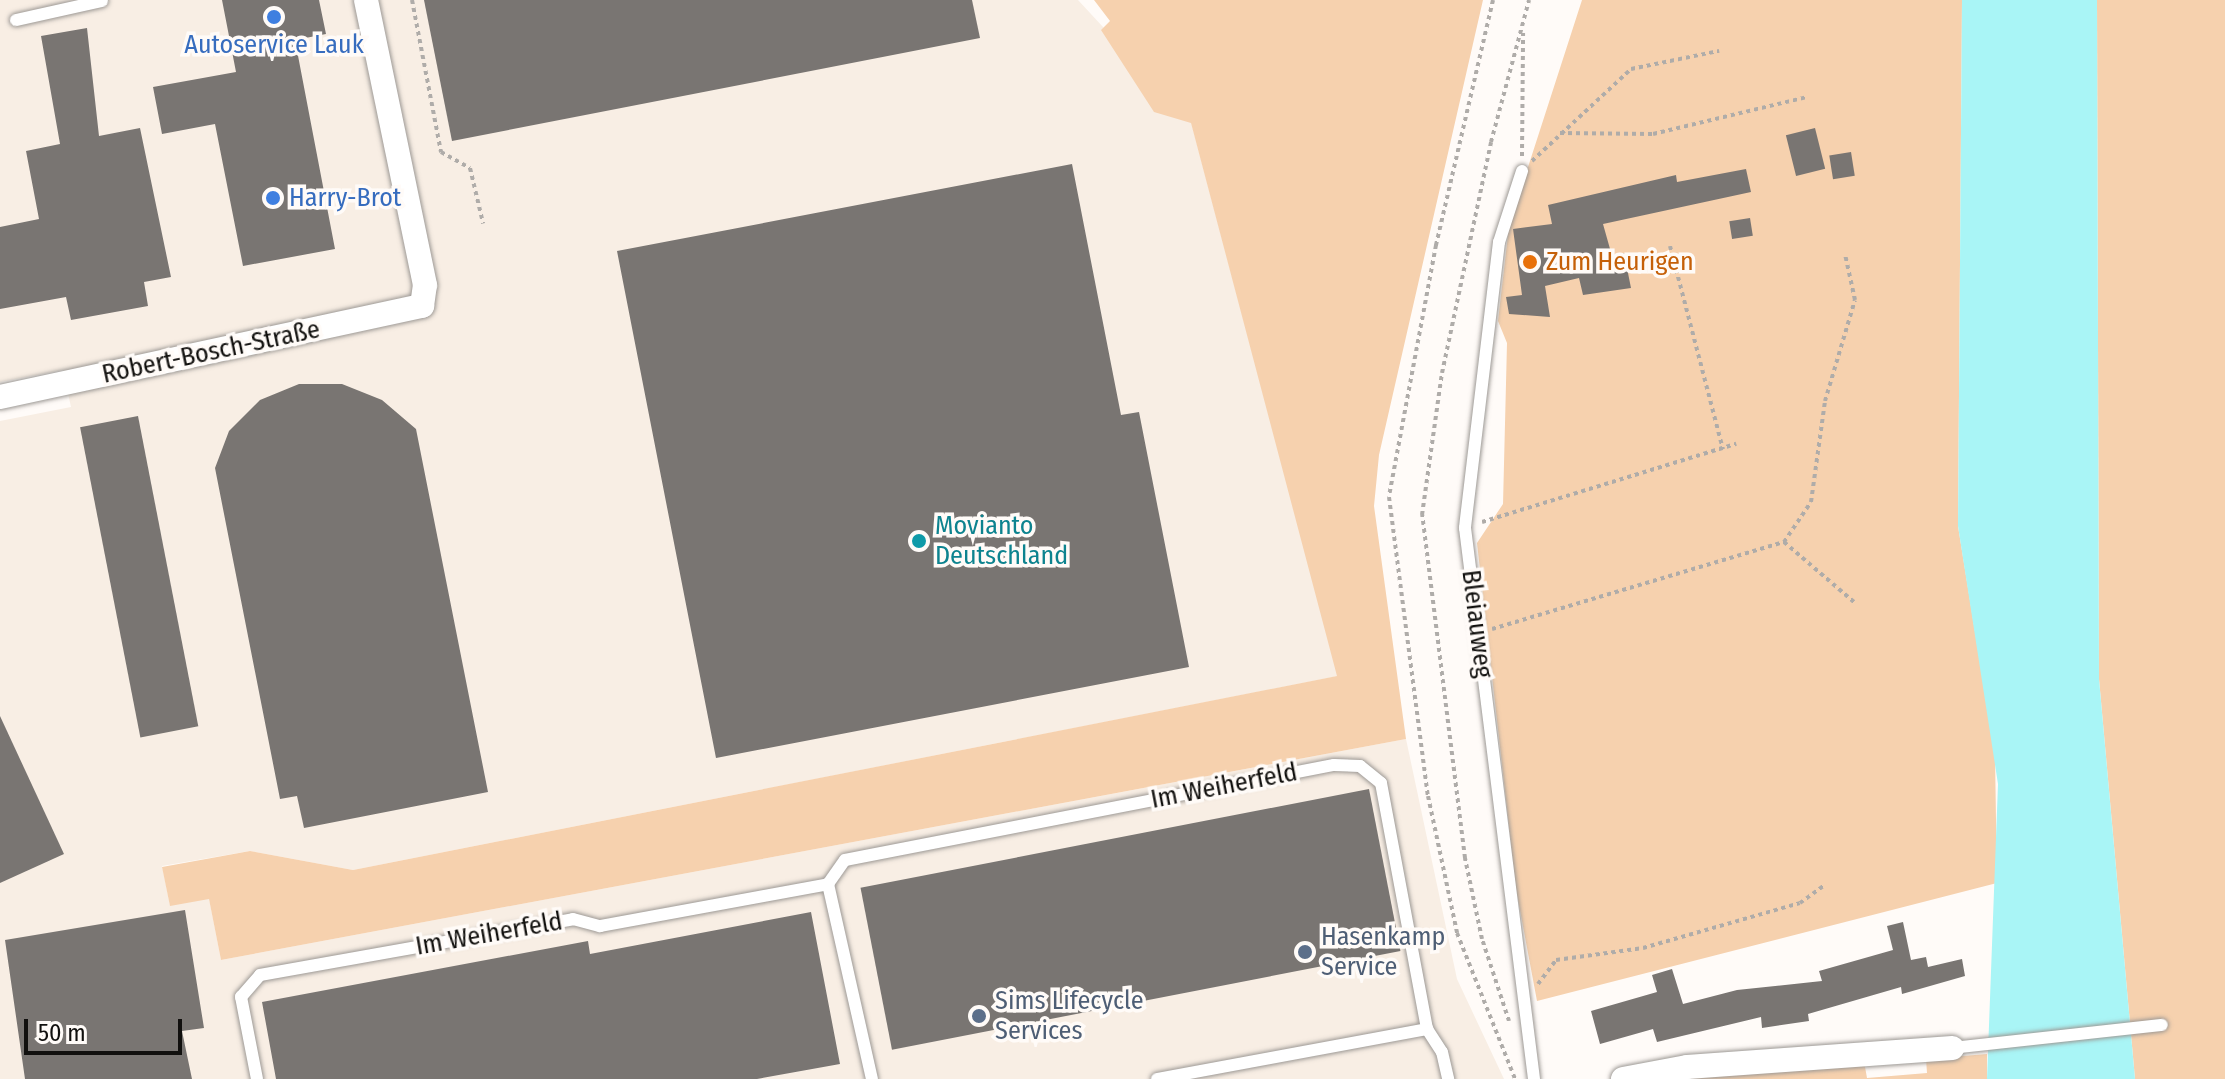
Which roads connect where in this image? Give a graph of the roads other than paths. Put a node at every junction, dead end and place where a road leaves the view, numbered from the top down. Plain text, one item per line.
1 (366, 0) edge
2 (102, 1) edge
3 (16, 20) dead end
4 (1522, 171) road end
5 (0, 397) edge
6 (828, 884) junction
7 (2162, 1025) dead end
8 (1427, 1029) junction
9 (1952, 1048) joint
10 (257, 1079) edge
11 (872, 1079) edge
12 (1157, 1079) edge
13 (1448, 1079) edge
14 (1534, 1079) edge
15 (1623, 1079) edge

1 - 5 street, Robert-Bosch-Straße
2 - 3 lane
4 - 14 lane, Bleiauweg
6 - 8 lane, Im Weiherfeld
6 - 10 lane, Im Weiherfeld
6 - 11 lane
7 - 9 lane
8 - 12 lane
8 - 13 lane, Im Weiherfeld
9 - 15 street

